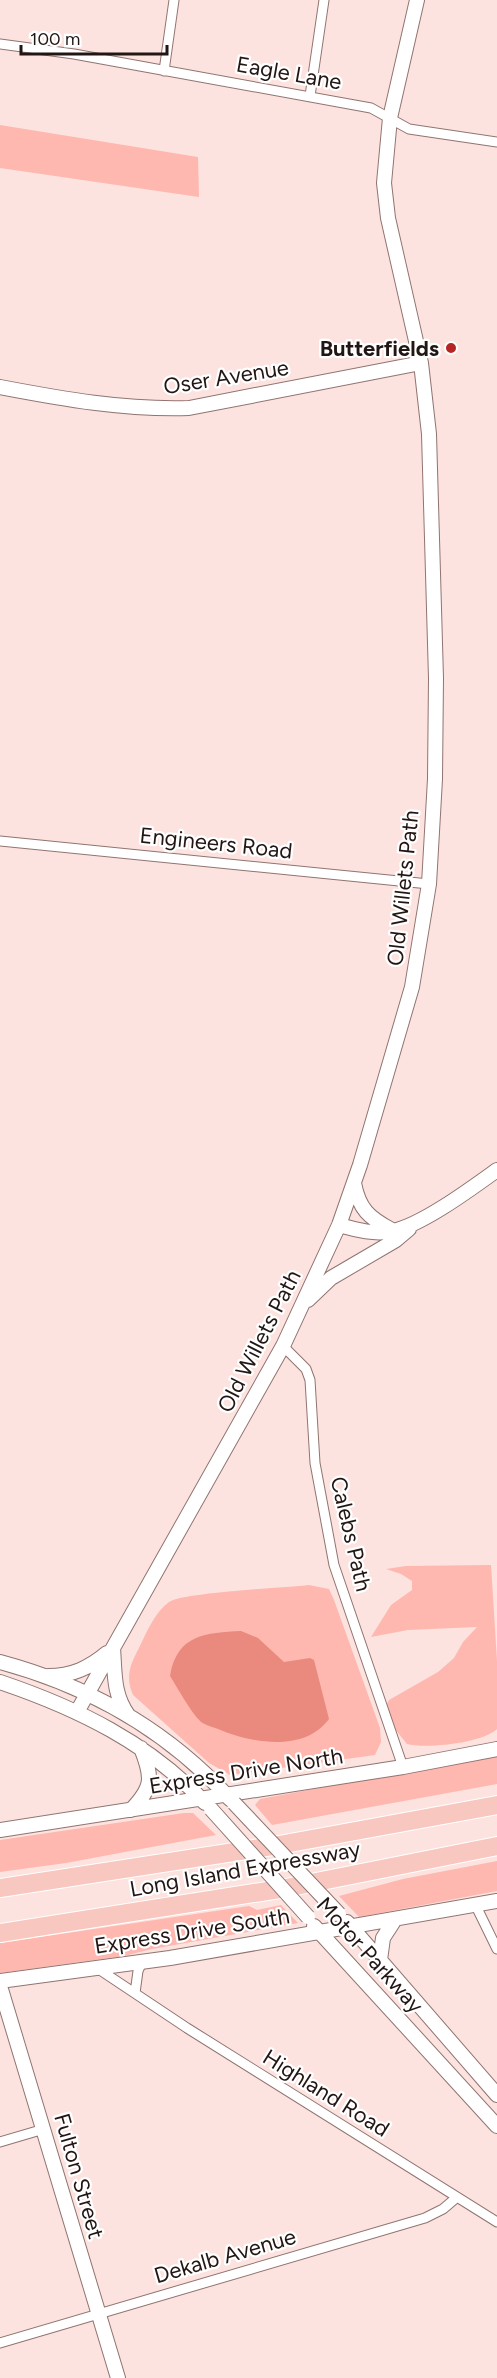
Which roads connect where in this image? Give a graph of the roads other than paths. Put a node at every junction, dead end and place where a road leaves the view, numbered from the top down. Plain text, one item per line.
1 (174, 0) edge
2 (324, 0) edge
3 (417, 0) edge
4 (0, 44) edge
5 (164, 71) junction
6 (310, 96) junction
7 (390, 118) junction
8 (497, 142) edge
9 (421, 363) junction
10 (0, 387) edge
11 (0, 841) edge
12 (429, 884) junction
13 (497, 1170) edge
14 (354, 1183) junction
15 (423, 1218) junction
16 (339, 1225) junction
17 (394, 1231) junction
18 (304, 1304) junction
19 (283, 1346) junction
20 (113, 1648) junction
21 (0, 1662) edge
22 (44, 1677) junction
23 (0, 1682) edge
24 (87, 1694) junction
25 (77, 1712) junction
26 (129, 1716) junction
27 (141, 1748) junction
28 (497, 1749) edge
29 (403, 1767) junction
30 (230, 1799) junction
31 (207, 1804) junction
32 (497, 1805) edge
33 (131, 1810) junction
34 (0, 1830) edge
35 (497, 1845) edge
36 (0, 1888) edge
37 (497, 1901) edge
38 (476, 1906) junction
39 (394, 1921) junction
40 (351, 1927) junction
41 (0, 1933) edge
42 (318, 1933) junction
43 (497, 1949) edge
44 (380, 1960) junction
45 (142, 1962) junction
46 (97, 1968) junction
47 (0, 1981) edge
48 (0, 1986) edge
49 (135, 1993) junction
50 (497, 2095) edge
51 (497, 2126) edge
52 (44, 2129) junction
53 (0, 2142) edge
54 (456, 2198) junction
55 (497, 2222) edge
56 (98, 2314) junction
57 (0, 2343) edge
58 (118, 2378) edge

1 - 5 street
2 - 6 street
3 - 7 main road, Old Willets Path
4 - 5 street, Eagle Lane
5 - 6 street, Eagle Lane
6 - 7 street, Eagle Lane
7 - 8 street, Eagle Lane
7 - 9 main road, Old Willets Path
9 - 10 main road, Oser Avenue
9 - 12 main road, Old Willets Path
11 - 12 street, Engineers Road
12 - 14 main road, Old Willets Path
13 - 15 main road
14 - 16 main road, Old Willets Path
14 - 17 main road
15 - 17 main road
15 - 18 main road
16 - 17 main road
16 - 18 main road, Old Willets Path
18 - 19 main road, Old Willets Path
19 - 20 main road, Old Willets Path
19 - 29 street, Calebs Path
20 - 22 main road
20 - 24 main road, Old Willets Path
20 - 26 main road
21 - 22 main road, Motor Parkway
22 - 24 main road, Motor Parkway
23 - 25 main road, Motor Parkway
24 - 25 main road, Old Willets Path
24 - 26 main road, Motor Parkway
25 - 27 main road, Motor Parkway
26 - 30 main road, Motor Parkway
27 - 31 main road, Motor Parkway
27 - 33 main road
28 - 29 main road, Express Drive North
29 - 30 main road, Express Drive North
30 - 31 main road, Express Drive North
30 - 40 main road, Motor Parkway, bridge
31 - 33 main road, Express Drive North
31 - 42 main road, Motor Parkway, bridge
32 - 36 highway, Long Island Expressway
33 - 34 main road, Express Drive North
35 - 41 highway, Long Island Expressway
37 - 38 main road, Express Drive South
38 - 39 main road, Express Drive South
38 - 43 street
39 - 40 main road, Express Drive South
39 - 44 main road
40 - 42 main road, Express Drive South
40 - 44 main road, Motor Parkway
42 - 45 main road, Express Drive South
42 - 51 main road, Motor Parkway
44 - 50 main road, Motor Parkway
45 - 46 main road, Express Drive South
45 - 49 street
46 - 47 main road, Express Drive South
46 - 49 street, Highland Road
48 - 52 main road, Fulton Street
49 - 54 street, Highland Road
52 - 53 street
52 - 56 main road, Fulton Street
54 - 55 street, Highland Road
54 - 56 street, Dekalb Avenue
56 - 57 street, Dekalb Avenue
56 - 58 main road, Fulton Street

